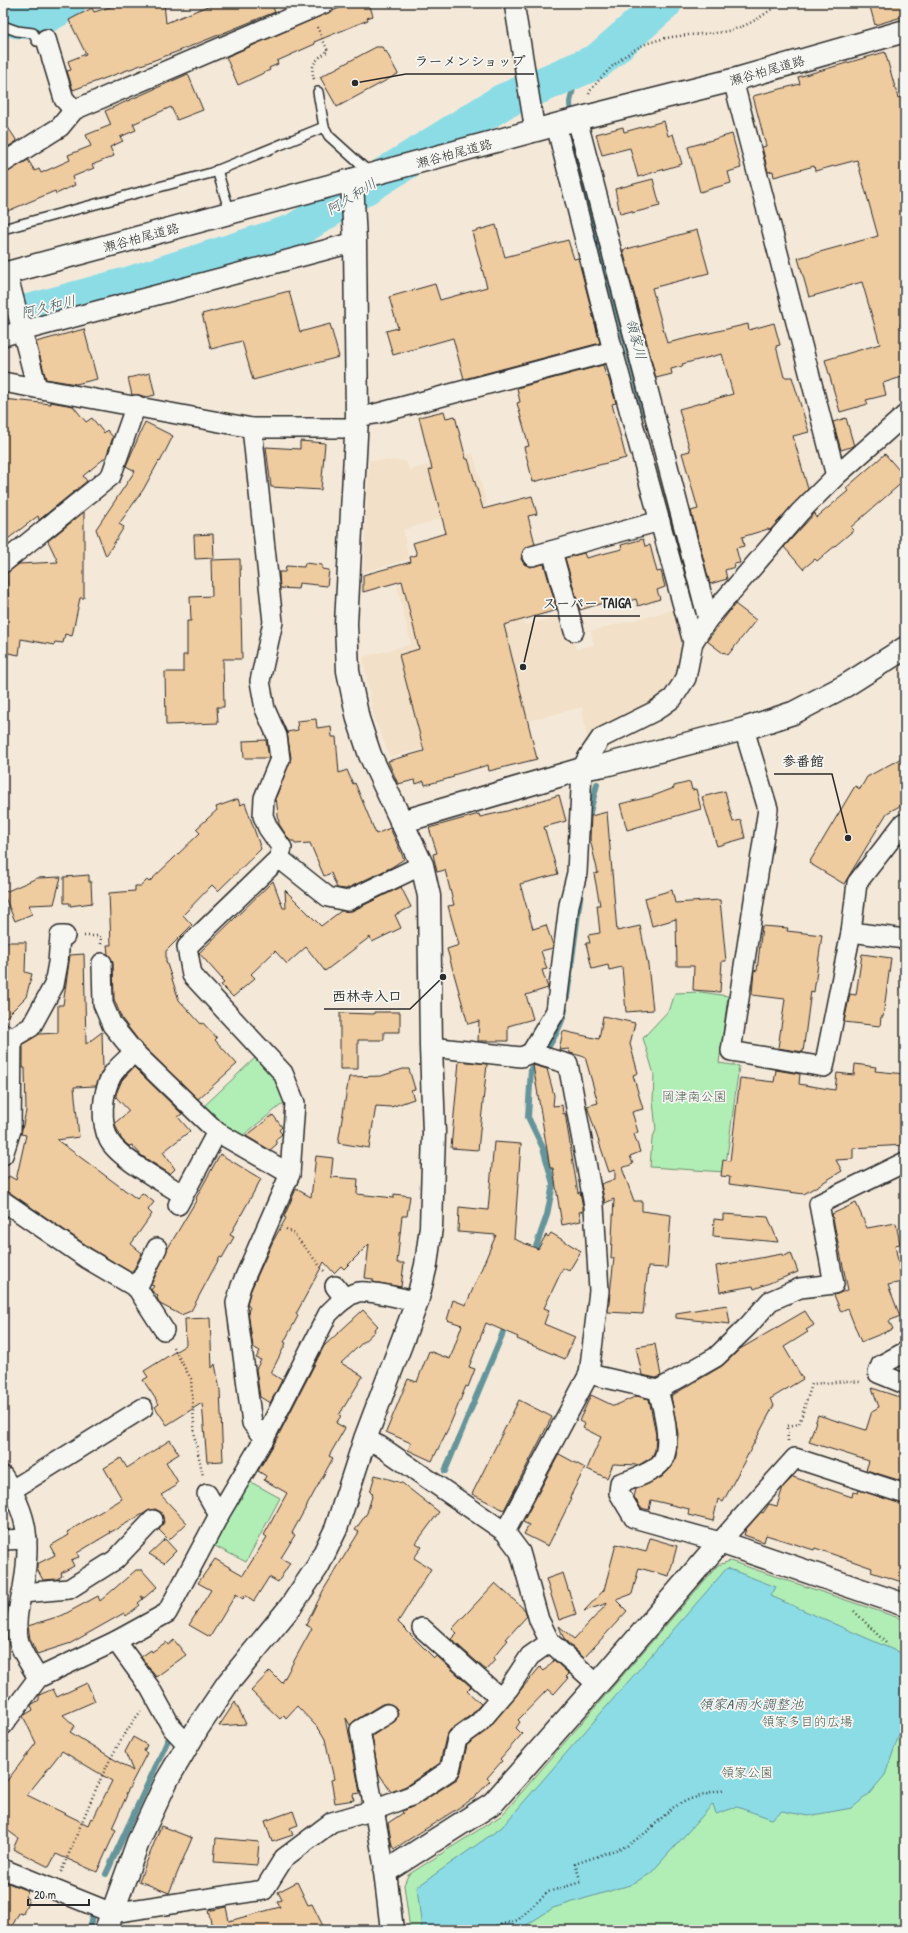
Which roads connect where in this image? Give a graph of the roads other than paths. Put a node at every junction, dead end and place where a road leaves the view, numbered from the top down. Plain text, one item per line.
1 (325, 3) edge
2 (514, 3) edge
3 (3, 26) edge
4 (905, 31) edge
5 (46, 39) joint
6 (733, 80) junction
7 (318, 92) road end
8 (74, 110) junction
9 (581, 118) junction
10 (534, 122) junction
11 (556, 125) junction
12 (324, 127) junction
13 (3, 162) edge
14 (217, 170) junction
15 (362, 178) junction
16 (230, 213) junction
17 (3, 229) edge
18 (355, 242) junction
19 (5, 274) edge
20 (22, 329) junction
21 (3, 336) edge
22 (613, 351) junction
23 (3, 382) edge
24 (38, 388) junction
25 (136, 406) junction
26 (905, 415) edge
27 (356, 423) junction
28 (252, 428) junction
29 (836, 476) junction
30 (660, 521) junction
31 (552, 550) junction
32 (532, 556) dead end
33 (3, 563) edge
34 (708, 619) junction
35 (574, 632) dead end
36 (693, 642) junction
37 (905, 648) edge
38 (744, 729) junction
39 (582, 769) junction
40 (401, 822) junction
41 (905, 823) edge
42 (279, 858) junction
43 (422, 865) junction
44 (851, 932) junction
45 (65, 936) road end
46 (905, 939) edge
47 (102, 963) road end
48 (8, 1036) edge
49 (431, 1048) junction
50 (134, 1052) junction
51 (531, 1053) junction
52 (217, 1132) junction
53 (3, 1155) edge
54 (905, 1162) edge
55 (290, 1174) junction
56 (3, 1201) edge
57 (157, 1248) dead end
58 (137, 1288) junction
59 (417, 1302) junction
60 (164, 1330) dead end
61 (905, 1352) edge
62 (589, 1374) junction
63 (905, 1384) edge
64 (658, 1390) junction
65 (143, 1408) dead end
66 (264, 1439) junction
67 (364, 1439) junction
68 (7, 1483) edge
69 (207, 1494) road end
70 (905, 1494) edge
71 (220, 1515) junction
72 (153, 1520) dead end
73 (505, 1532) junction
74 (27, 1539) junction
75 (3, 1540) edge
76 (720, 1542) junction
77 (22, 1593) junction
78 (905, 1605) edge
79 (422, 1628) dead end
80 (116, 1641) junction
81 (550, 1642) junction
82 (38, 1678) junction
83 (597, 1684) junction
84 (500, 1698) junction
85 (386, 1714) dead end
86 (3, 1725) edge
87 (188, 1745) junction
88 (374, 1810) junction
89 (3, 1869) edge
90 (385, 1872) junction
91 (109, 1921) edge
92 (392, 1930) edge

1 - 8 street
2 - 10 street
3 - 5 lane
4 - 6 street, 瀬谷柏尾道路
5 - 8 street
6 - 9 street, 瀬谷柏尾道路
6 - 29 street
7 - 12 lane
8 - 13 street
9 - 11 street, 瀬谷柏尾道路
9 - 34 street
10 - 11 street, 瀬谷柏尾道路
10 - 15 street, 瀬谷柏尾道路
11 - 22 street
12 - 14 lane
12 - 15 lane
14 - 16 lane
14 - 17 lane
15 - 16 street, 瀬谷柏尾道路
15 - 18 street
16 - 19 street, 瀬谷柏尾道路
18 - 20 street
18 - 27 street
19 - 20 street
20 - 21 street
20 - 24 street
22 - 27 street
22 - 30 street
23 - 24 street
24 - 25 street
25 - 28 street
25 - 33 street
26 - 29 street
27 - 28 street
27 - 40 street
28 - 42 street
29 - 34 street
30 - 31 street
30 - 36 street
31 - 32 street
31 - 35 street
34 - 36 street
36 - 39 street
37 - 38 street
38 - 39 street
38 - 44 street
39 - 40 street
39 - 51 street
40 - 43 street
41 - 44 street
42 - 43 street
42 - 55 street
43 - 49 street
44 - 46 street
45 - 48 street
47 - 50 street
48 - 53 street
49 - 51 street
49 - 59 street
50 - 52 street
50 - 52 street
51 - 62 street
52 - 55 street
54 - 64 street
55 - 66 street
56 - 58 street
57 - 58 street
58 - 60 street
59 - 66 street
59 - 67 street
61 - 63 street
62 - 64 street
62 - 73 street
64 - 76 street
65 - 68 street
66 - 71 street
67 - 73 street
67 - 87 street
68 - 74 street
69 - 71 street
70 - 76 street
71 - 80 street
72 - 77 street
73 - 81 street
74 - 75 street
74 - 77 street
76 - 78 street
76 - 83 street
77 - 82 street
79 - 84 street
80 - 82 street
80 - 87 street
81 - 83 street
81 - 84 street
82 - 86 street
83 - 90 street
84 - 88 street
85 - 88 street
87 - 91 street
88 - 90 street
88 - 91 street
89 - 91 street
90 - 92 street

